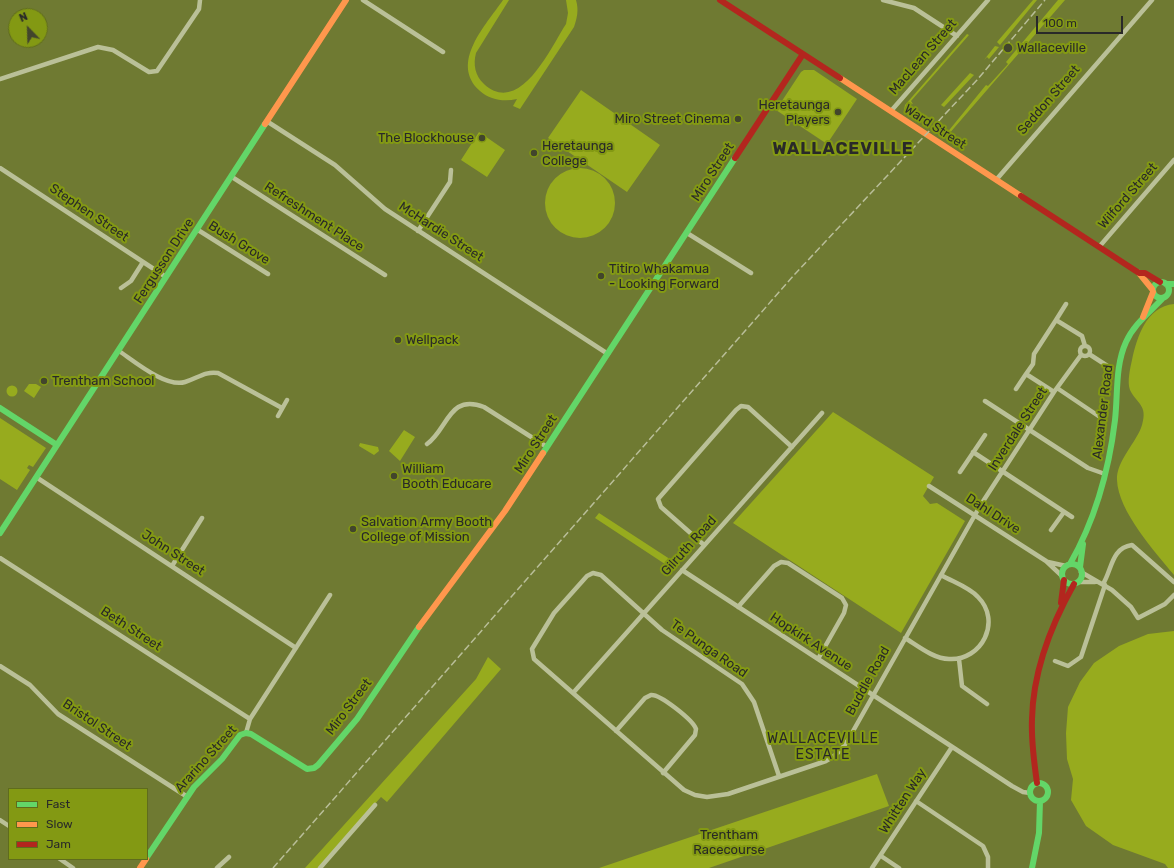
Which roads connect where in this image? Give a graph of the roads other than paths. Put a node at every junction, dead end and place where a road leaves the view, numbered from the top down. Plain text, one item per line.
1 (200, 0) edge
2 (346, 0) edge
3 (363, 0) edge
4 (720, 0) edge
5 (884, 0) edge
6 (988, 0) edge
7 (1152, 0) edge
8 (957, 36) junction
9 (443, 52) dead end
10 (803, 54) junction
11 (0, 79) edge
12 (891, 111) junction
13 (268, 122) junction
14 (1174, 160) edge
15 (0, 168) edge
16 (452, 170) dead end
17 (232, 177) junction
18 (996, 180) junction
19 (198, 230) junction
20 (418, 231) junction
21 (687, 233) junction
22 (1099, 247) junction
23 (143, 262) junction
24 (1139, 273) junction
25 (268, 274) dead end
26 (751, 274) dead end
27 (385, 275) dead end
28 (166, 277) junction
29 (1163, 283) junction
30 (1174, 284) edge
31 (121, 288) dead end
32 (1153, 291) junction
33 (1174, 294) edge
34 (1165, 296) junction
35 (1066, 304) dead end
36 (1143, 317) junction
37 (1056, 320) junction
38 (1085, 346) junction
39 (119, 351) junction
40 (608, 354) junction
41 (1089, 354) junction
42 (1081, 355) junction
43 (1109, 367) dead end
44 (1026, 374) junction
45 (1016, 389) dead end
46 (1055, 390) junction
47 (287, 400) dead end
48 (985, 401) dead end
49 (0, 408) edge
50 (282, 408) junction
51 (822, 412) dead end
52 (278, 416) dead end
53 (1100, 417) dead end
54 (818, 418) junction
55 (823, 422) dead end
56 (1030, 430) junction
57 (985, 435) dead end
58 (427, 444) dead end
59 (57, 445) junction
60 (792, 446) junction
61 (547, 448) junction
62 (973, 452) junction
63 (960, 472) dead end
64 (1003, 472) junction
65 (1105, 474) junction
66 (36, 477) junction
67 (929, 486) dead end
68 (1064, 512) junction
69 (975, 516) junction
70 (1072, 517) dead end
71 (202, 518) dead end
72 (1051, 530) dead end
73 (0, 533) edge
74 (1084, 537) junction
75 (704, 545) junction
76 (0, 558) edge
77 (1046, 561) junction
78 (1068, 565) junction
79 (172, 566) junction
80 (682, 570) junction
81 (1080, 570) junction
82 (941, 575) junction
83 (1063, 578) junction
84 (1097, 582) junction
85 (1174, 582) edge
86 (1076, 583) junction
87 (1104, 585) junction
88 (330, 595) dead end
89 (1174, 595) edge
90 (738, 607) junction
91 (643, 614) junction
92 (1059, 614) junction
93 (905, 638) junction
94 (296, 648) junction
95 (818, 659) junction
96 (959, 659) junction
97 (1055, 661) dead end
98 (0, 666) edge
99 (573, 693) junction
100 (873, 696) junction
101 (988, 704) dead end
102 (250, 719) junction
103 (616, 731) junction
104 (246, 733) junction
105 (952, 747) junction
106 (663, 773) junction
107 (779, 776) junction
108 (1037, 783) junction
109 (1030, 793) junction
110 (186, 796) junction
111 (1040, 801) junction
112 (916, 802) junction
113 (375, 805) dead end
114 (148, 855) edge
115 (881, 856) junction
116 (229, 857) dead end
117 (62, 860) edge
118 (74, 868) edge
119 (217, 868) edge
120 (320, 868) edge
121 (872, 868) edge
122 (899, 868) edge
123 (988, 868) edge
124 (1032, 868) edge

1 - 11 street
2 - 13 street, Fergusson Drive
3 - 9 street
4 - 10 street, Ward Street
5 - 8 street
6 - 8 street, MacLean Street
7 - 18 street, Seddon Street
8 - 12 street, MacLean Street
10 - 12 street, Ward Street
10 - 21 street, Miro Street
12 - 18 street, Ward Street
13 - 17 street, Fergusson Drive
13 - 20 street, McHardie Street
14 - 22 street, Wilford Street
15 - 23 street, Stephen Street
16 - 20 street
17 - 19 street, Fergusson Drive
17 - 27 street, Refreshment Place
18 - 22 street, Ward Street
19 - 25 street, Bush Grove
19 - 28 street, Fergusson Drive
20 - 40 street, McHardie Street
21 - 26 street
21 - 40 street, Miro Street
22 - 24 street, Ward Street
23 - 28 street, Stephen Street
23 - 31 street
24 - 29 street, Ward Street
24 - 32 street, Ward Street
28 - 39 street, Fergusson Drive
29 - 30 street, Ward Street
29 - 32 street
29 - 34 street
32 - 34 street
32 - 36 street, Alexander Road
33 - 34 street
34 - 36 street, Alexander Road
35 - 37 street
36 - 65 street, Alexander Road
37 - 38 street
37 - 44 street
38 - 41 street
38 - 42 street, Inverdale Street
39 - 50 street
39 - 59 street, Fergusson Drive
40 - 61 street, Miro Street
41 - 42 street
41 - 43 street
42 - 46 street, Inverdale Street
44 - 45 street
44 - 46 street
46 - 53 street
46 - 56 street, Inverdale Street
47 - 50 street
48 - 56 street
49 - 59 street
50 - 52 street
51 - 54 street, Gilruth Road
54 - 55 street
54 - 60 street, Gilruth Road
56 - 64 street, Inverdale Street
56 - 65 street
57 - 62 street
58 - 61 street
59 - 66 street, Fergusson Drive
60 - 75 street, Gilruth Road
60 - 75 street
61 - 104 street, Miro Street
62 - 63 street
62 - 64 street
64 - 68 street
64 - 69 street, Inverdale Street
65 - 74 street, Alexander Road
66 - 73 street, Fergusson Drive
66 - 79 street, John Street
67 - 69 street, Dahl Drive
68 - 70 street
68 - 72 street
69 - 77 street, Dahl Drive
69 - 82 street, Buddle Road
71 - 79 street
74 - 78 street, Alexander Road
74 - 81 street, Alexander Road
75 - 80 street, Gilruth Road
76 - 102 street, Beth Street
77 - 78 street, Dahl Drive
77 - 83 street, Dahl Drive
78 - 81 street
78 - 83 street, Alexander Road
79 - 94 street, John Street
80 - 90 street, Hopkirk Avenue
80 - 91 street, Gilruth Road
81 - 84 street
81 - 86 street, Alexander Road
82 - 93 street, Buddle Road
82 - 96 street
83 - 86 street
83 - 92 street, Alexander Road
84 - 86 street
84 - 87 street
85 - 87 street
86 - 92 street, Alexander Road
87 - 89 street
87 - 97 street
88 - 94 street, Ararino Street
90 - 95 street, Hopkirk Avenue
90 - 95 street
91 - 99 street, Gilruth Road
91 - 99 street, Te Punga Road
91 - 107 street, Te Punga Road
92 - 108 street, Alexander Road
93 - 96 street
93 - 100 street, Buddle Road
94 - 102 street, Ararino Street
95 - 100 street, Hopkirk Avenue
96 - 101 street
98 - 110 street, Bristol Street
99 - 103 street, Buddle Road
100 - 105 street, Hopkirk Avenue
100 - 107 street, Buddle Road
102 - 104 street, Ararino Street
103 - 106 street, Buddle Road
103 - 106 street
104 - 110 street, Ararino Street
105 - 109 street, Hopkirk Avenue
105 - 112 street, Whitten Way
106 - 107 street, Buddle Road
108 - 109 street
108 - 111 street
109 - 111 street
110 - 114 street, Ararino Street
111 - 124 street
112 - 115 street, Whitten Way
112 - 123 street
113 - 120 street
115 - 121 street, Whitten Way
115 - 122 street
116 - 119 street
117 - 118 street

